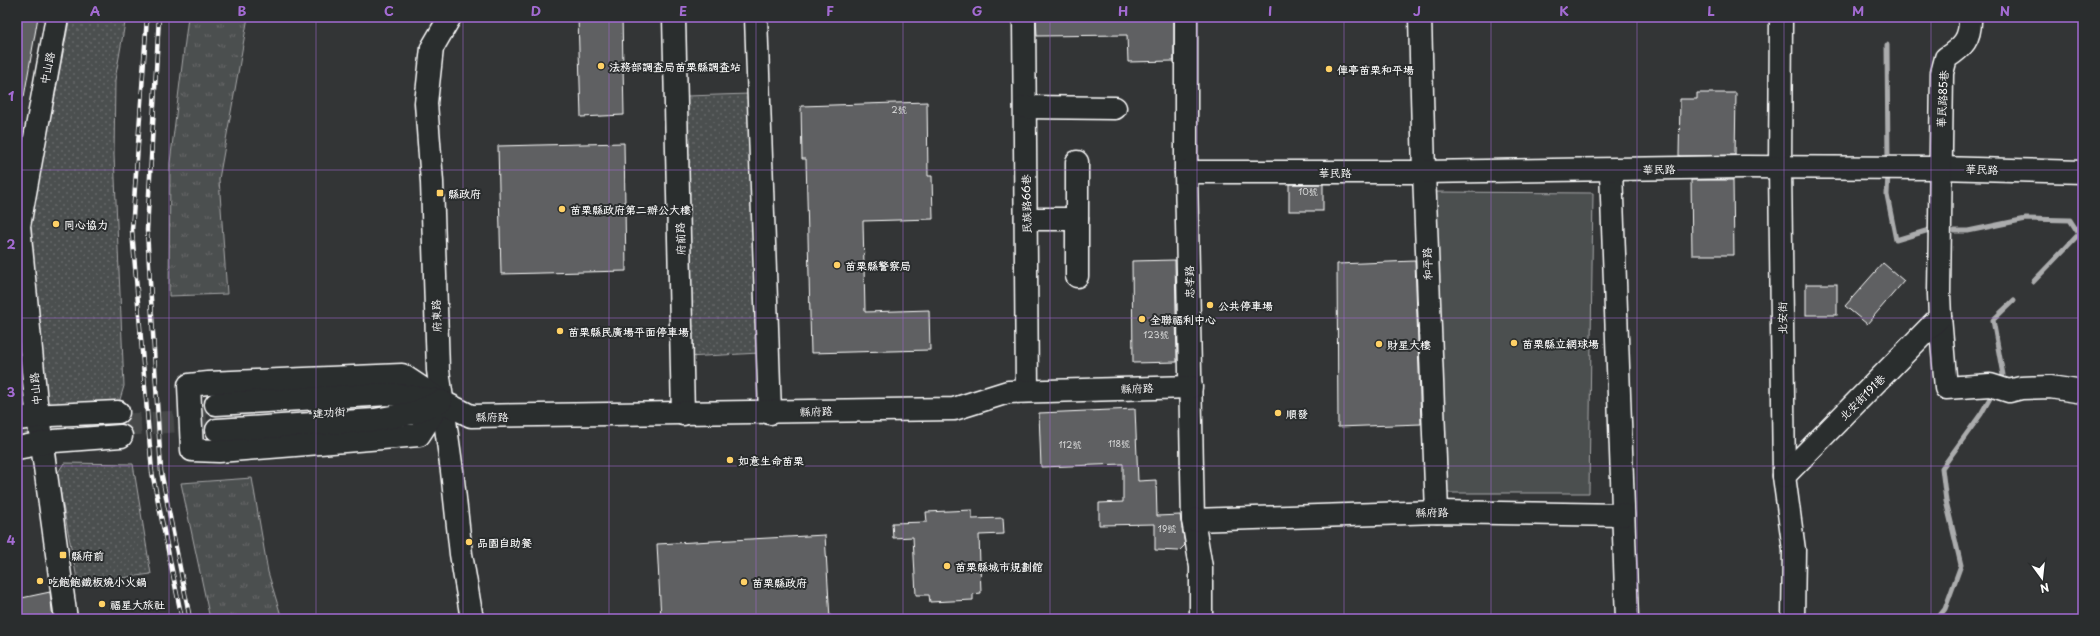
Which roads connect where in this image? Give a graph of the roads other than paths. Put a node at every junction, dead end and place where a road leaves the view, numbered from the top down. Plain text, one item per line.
1 (57, 17) edge
2 (450, 17) edge
3 (674, 17) edge
4 (756, 17) edge
5 (1024, 17) edge
6 (1186, 17) edge
7 (1420, 17) edge
8 (1781, 17) edge
9 (1970, 17) edge
10 (1025, 107) junction
11 (1115, 108) dead end
12 (1077, 162) dead end
13 (1780, 168) junction
14 (1940, 168) junction
15 (1611, 170) junction
16 (1186, 172) junction
17 (1424, 172) junction
18 (2083, 172) edge
19 (1026, 218) junction
20 (1077, 219) junction
21 (18, 226) edge
22 (1077, 276) dead end
23 (1940, 317) junction
24 (1191, 387) junction
25 (1028, 391) junction
26 (2083, 392) edge
27 (441, 401) junction
28 (770, 413) junction
29 (683, 414) junction
30 (216, 418) tunnel mouth
31 (17, 419) edge
32 (119, 425) tunnel mouth
33 (45, 430) junction
34 (17, 448) edge
35 (1784, 476) junction
36 (1437, 512) junction
37 (1623, 515) junction
38 (1193, 520) junction
39 (66, 619) edge
40 (472, 619) edge
41 (1201, 619) edge
42 (1627, 619) edge
43 (1793, 619) edge

1 - 21 street, 中山路
2 - 27 street, 府東路
3 - 29 street, 府前路
4 - 28 street
5 - 10 street, 民族路66巷
6 - 16 street, 忠孝路
7 - 17 street, 和平路
8 - 13 street, 北安街
9 - 14 street, 華民路85巷
10 - 11 street
10 - 19 street, 民族路66巷
12 - 20 street
13 - 14 street, 華民路
13 - 15 street, 華民路
13 - 35 street, 北安街
14 - 18 street, 華民路
14 - 23 street
15 - 17 street, 華民路
15 - 37 street
16 - 17 street, 華民路
16 - 24 street, 忠孝路
17 - 36 street, 和平路
19 - 20 street
19 - 25 street, 民族路66巷
20 - 22 street
21 - 33 street, 中山路
23 - 26 street
23 - 35 street, 北安街191巷
24 - 25 street, 縣府路
24 - 38 street, 忠孝路
25 - 28 street, 縣府路
27 - 27 street, 縣府路
27 - 29 street, 縣府路
27 - 30 street, 建功街
27 - 40 street, 府東路
28 - 29 street, 縣府路
31 - 33 street
32 - 33 street
33 - 34 street
33 - 39 street, 中山路
35 - 43 street, 北安街
36 - 37 street, 縣府路
36 - 38 street, 縣府路
37 - 42 street
38 - 41 street, 忠孝路

